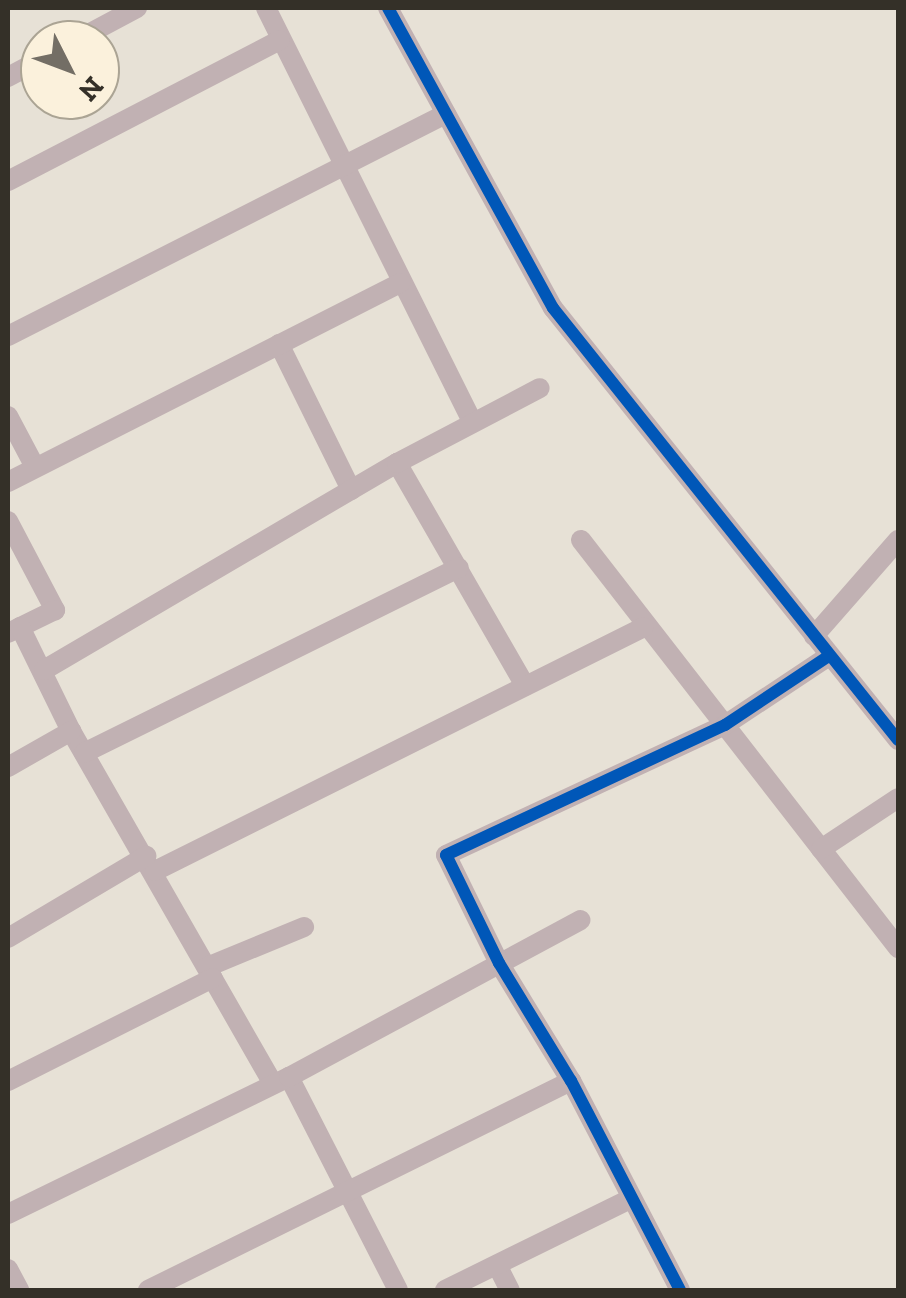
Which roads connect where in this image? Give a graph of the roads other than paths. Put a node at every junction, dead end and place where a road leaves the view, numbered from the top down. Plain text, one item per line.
1 (136, 8) edge
2 (266, 8) edge
3 (388, 8) edge
4 (114, 20) edge
5 (280, 40) junction
6 (446, 114) junction
7 (343, 166) junction
8 (8, 180) edge
9 (400, 282) junction
10 (8, 336) edge
11 (279, 344) junction
12 (540, 388) dead end
13 (8, 416) edge
14 (472, 420) junction
15 (397, 463) junction
16 (36, 468) junction
17 (8, 482) edge
18 (352, 490) junction
19 (8, 521) edge
20 (581, 540) dead end
21 (898, 540) edge
22 (459, 568) junction
23 (644, 627) junction
24 (14, 630) edge
25 (814, 636) junction
26 (830, 656) junction
27 (44, 670) junction
28 (525, 686) junction
29 (724, 724) junction
30 (70, 731) junction
31 (898, 740) edge
32 (84, 754) junction
33 (8, 768) edge
34 (898, 798) edge
35 (821, 849) junction
36 (150, 864) junction
37 (580, 920) dead end
38 (304, 926) dead end
39 (8, 938) edge
40 (898, 948) edge
41 (499, 963) junction
42 (210, 972) junction
43 (281, 1080) junction
44 (8, 1081) edge
45 (571, 1081) junction
46 (348, 1192) junction
47 (632, 1198) junction
48 (8, 1214) edge
49 (497, 1265) junction
50 (8, 1269) edge
51 (20, 1290) edge
52 (148, 1290) edge
53 (398, 1290) edge
54 (445, 1290) edge
55 (510, 1290) edge
56 (680, 1290) edge

1 - 4 street
2 - 5 street
3 - 6 street
5 - 7 street
5 - 8 street
6 - 7 street
6 - 25 street
7 - 9 street
7 - 10 street
9 - 11 street
9 - 14 street
11 - 16 street
11 - 18 street
12 - 14 street
13 - 16 street
14 - 15 street
15 - 18 street
15 - 22 street
16 - 17 street
18 - 27 street
19 - 24 street
20 - 23 street
21 - 25 street
22 - 28 street
22 - 32 street
23 - 28 street
23 - 29 street
24 - 27 street
25 - 26 street
26 - 29 street
26 - 31 street
27 - 30 street
28 - 36 street
29 - 35 street
29 - 41 street
30 - 32 street
30 - 33 street
32 - 36 street
34 - 35 street
35 - 40 street
36 - 39 street
36 - 42 street
37 - 41 street
38 - 42 street
41 - 43 street
41 - 45 street
42 - 43 street
42 - 44 street
43 - 46 street
43 - 48 street
45 - 46 street
45 - 47 street
46 - 52 street
46 - 53 street
47 - 49 street
47 - 56 street
49 - 54 street
49 - 55 street
50 - 51 street

